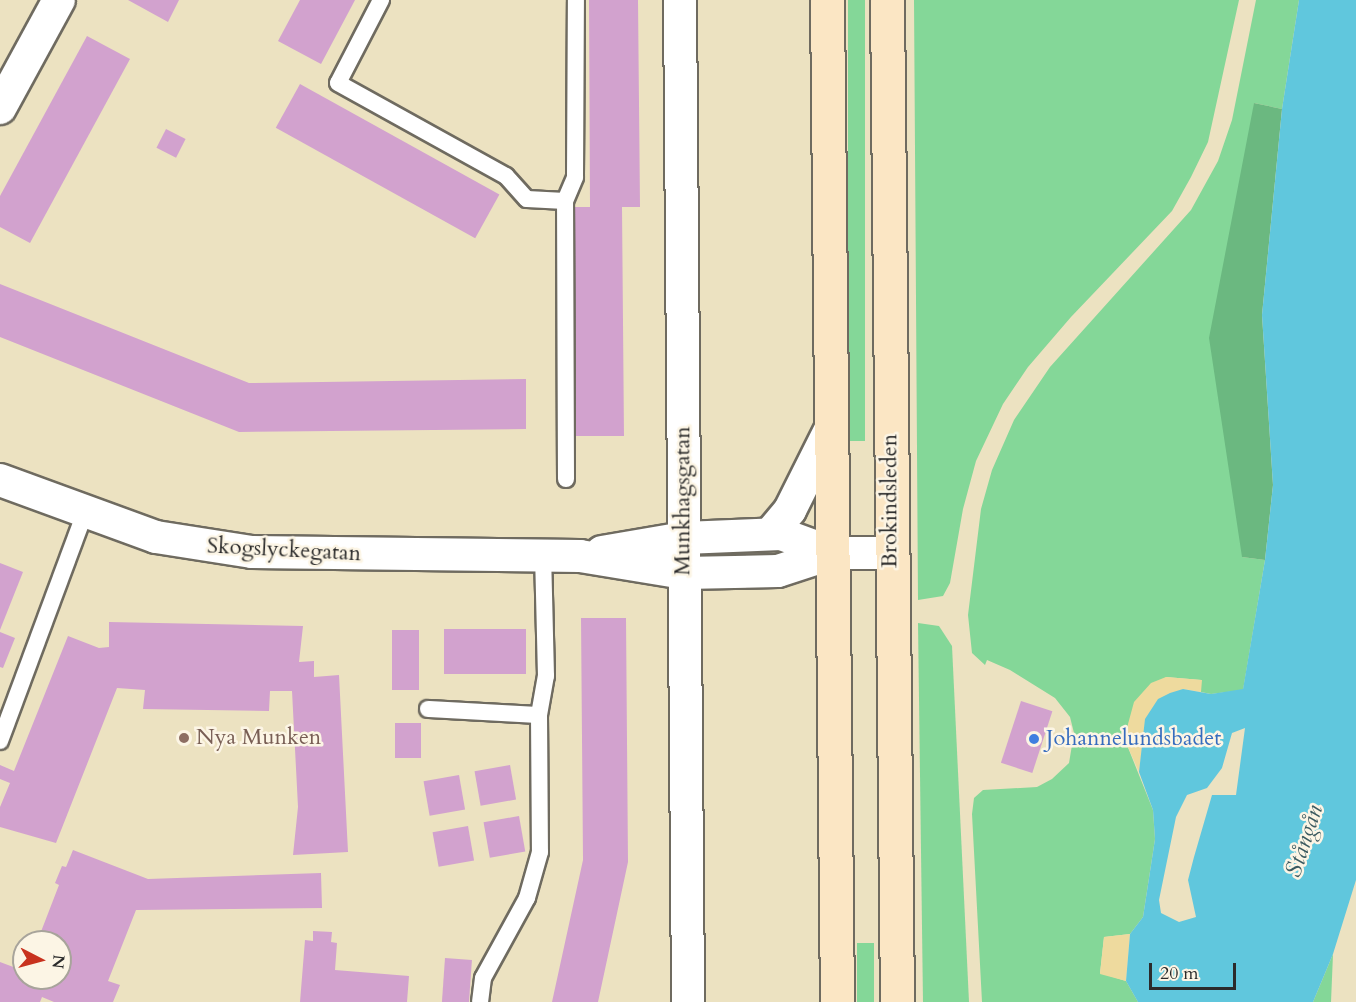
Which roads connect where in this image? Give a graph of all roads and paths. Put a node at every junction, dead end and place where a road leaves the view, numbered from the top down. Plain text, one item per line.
1 (59, 0) edge
2 (381, 0) edge
3 (576, 0) edge
4 (680, 0) edge
5 (827, 0) edge
6 (887, 0) edge
7 (0, 108) edge
8 (565, 201) junction
9 (831, 428) junction
10 (566, 479) dead end
11 (0, 480) edge
12 (85, 513) junction
13 (770, 534) junction
14 (684, 538) junction
15 (833, 553) junction
16 (891, 553) junction
17 (543, 556) junction
18 (580, 556) junction
19 (684, 573) junction
20 (428, 709) dead end
21 (539, 715) junction
22 (0, 741) edge
23 (480, 1002) edge
24 (688, 1002) edge
25 (837, 1002) edge
26 (897, 1002) edge

1 - 7 street
2 - 8 lane
3 - 8 lane
4 - 14 street, Munkhagsgatan
5 - 9 main road
6 - 16 main road, Brokindsleden
8 - 10 lane
9 - 13 street
9 - 15 main road
11 - 12 street, Skogslyckegatan
12 - 17 street, Skogslyckegatan
12 - 22 lane
13 - 14 street, Skogslyckegatan
13 - 15 street, Skogslyckegatan
14 - 18 street, Skogslyckegatan
14 - 19 street, Munkhagsgatan
15 - 16 street, Skogslyckegatan
15 - 19 street, Skogslyckegatan
15 - 25 main road
16 - 26 main road, Brokindsleden
17 - 18 street, Skogslyckegatan
17 - 21 lane
18 - 19 street, Skogslyckegatan
19 - 24 street, Munkhagsgatan
20 - 21 lane
21 - 23 lane

